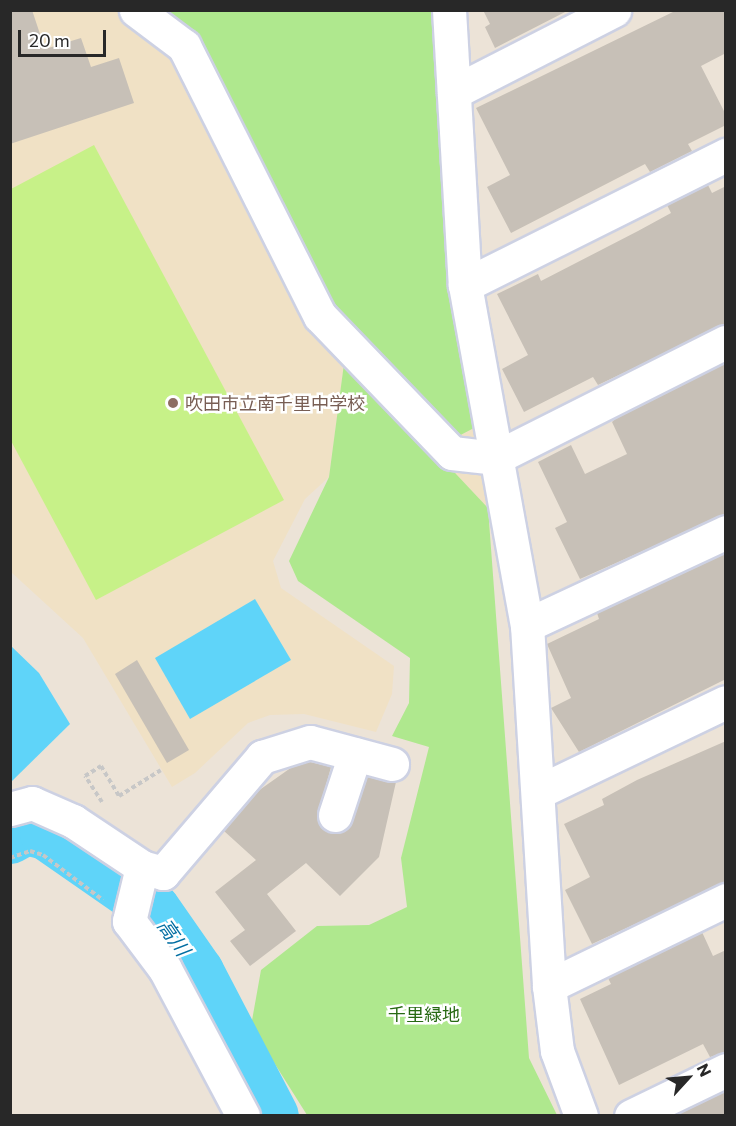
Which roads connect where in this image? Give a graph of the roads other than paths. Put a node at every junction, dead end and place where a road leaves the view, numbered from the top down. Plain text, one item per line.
1 (136, 10) edge
2 (449, 10) edge
3 (614, 10) edge
4 (454, 92) junction
5 (726, 155) edge
6 (220, 161) dead end
7 (465, 285) junction
8 (320, 316) junction
9 (726, 342) edge
10 (495, 458) junction
11 (726, 532) edge
12 (527, 625) junction
13 (726, 702) edge
14 (355, 754) junction
15 (392, 764) dead end
16 (538, 792) junction
17 (10, 809) edge
18 (335, 815) dead end
19 (141, 871) junction
20 (726, 900) edge
21 (549, 986) junction
22 (726, 1070) edge
23 (243, 1116) edge
24 (581, 1116) edge
25 (631, 1116) edge

1 - 8 street
2 - 4 street
3 - 4 street
4 - 7 street
5 - 7 street
6 - 8 street
7 - 10 street
8 - 10 street
9 - 10 street
10 - 12 street
11 - 12 street
12 - 16 street
13 - 16 street
14 - 15 street
14 - 18 street
14 - 19 street
16 - 21 street
17 - 19 street
19 - 23 street
20 - 21 street
21 - 24 street
22 - 25 street

